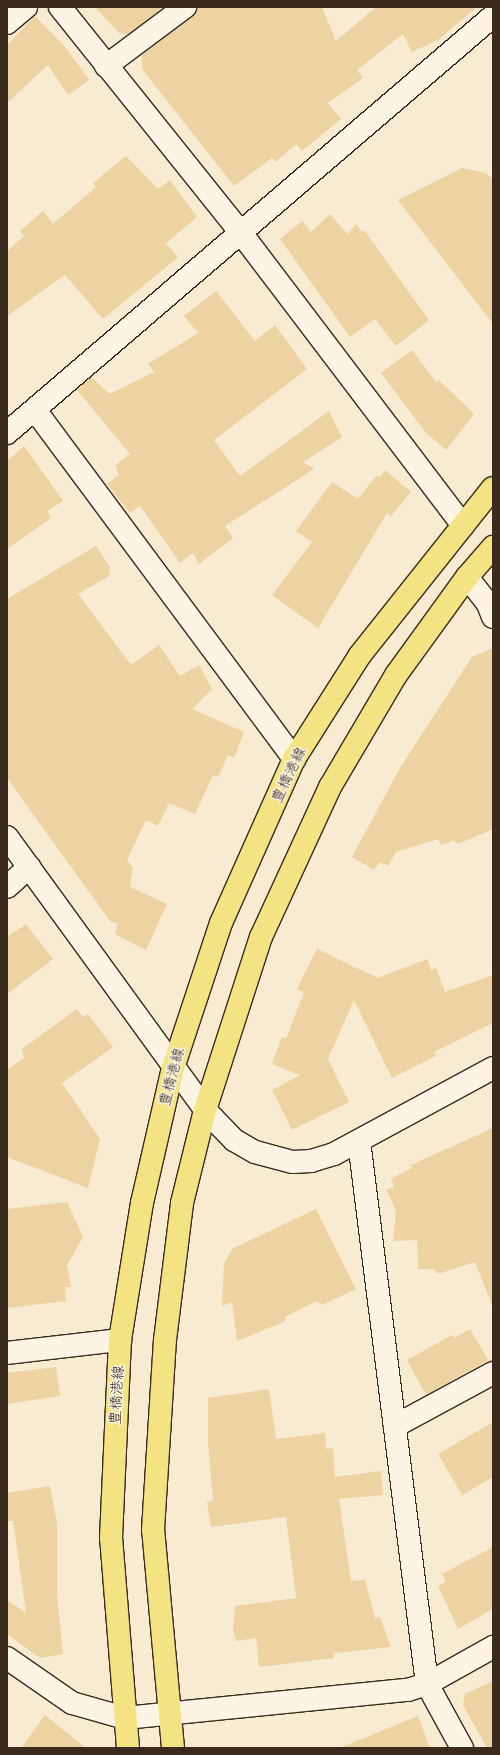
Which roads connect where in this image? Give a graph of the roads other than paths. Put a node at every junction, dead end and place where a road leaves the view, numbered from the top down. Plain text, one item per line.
1 (26, 7) edge
2 (60, 7) edge
3 (185, 7) edge
4 (493, 16) edge
5 (7, 23) edge
6 (106, 66) junction
7 (241, 232) junction
8 (35, 410) junction
9 (7, 433) edge
10 (493, 488) edge
11 (463, 525) junction
12 (493, 547) edge
13 (468, 577) junction
14 (493, 617) edge
15 (294, 759) junction
16 (7, 837) edge
17 (29, 867) junction
18 (7, 887) edge
19 (173, 1068) junction
20 (493, 1068) edge
21 (205, 1110) junction
22 (359, 1141) junction
23 (120, 1340) junction
24 (7, 1353) edge
25 (493, 1373) edge
26 (395, 1426) junction
27 (493, 1647) edge
28 (7, 1658) edge
29 (427, 1684) junction
30 (169, 1713) junction
31 (125, 1718) junction
32 (128, 1748) edge
33 (173, 1748) edge
34 (462, 1748) edge

1 - 5 street
2 - 6 street
3 - 6 street
4 - 7 street
6 - 7 street
7 - 8 street
7 - 11 street
8 - 9 street
8 - 15 street
10 - 11 main road, 豊橋港線
11 - 15 main road, 豊橋港線
12 - 13 main road
13 - 14 street
13 - 21 main road
15 - 19 main road, 豊橋港線
16 - 17 street
17 - 18 street
17 - 19 street
19 - 21 street
19 - 23 main road, 豊橋港線
20 - 22 street
21 - 22 street
21 - 30 main road
22 - 26 street
23 - 24 street
23 - 31 main road, 豊橋港線
25 - 26 street
26 - 29 street
27 - 29 street
28 - 31 street
29 - 30 street
29 - 34 street
30 - 31 street
30 - 33 main road
31 - 32 main road, 豊橋港線

